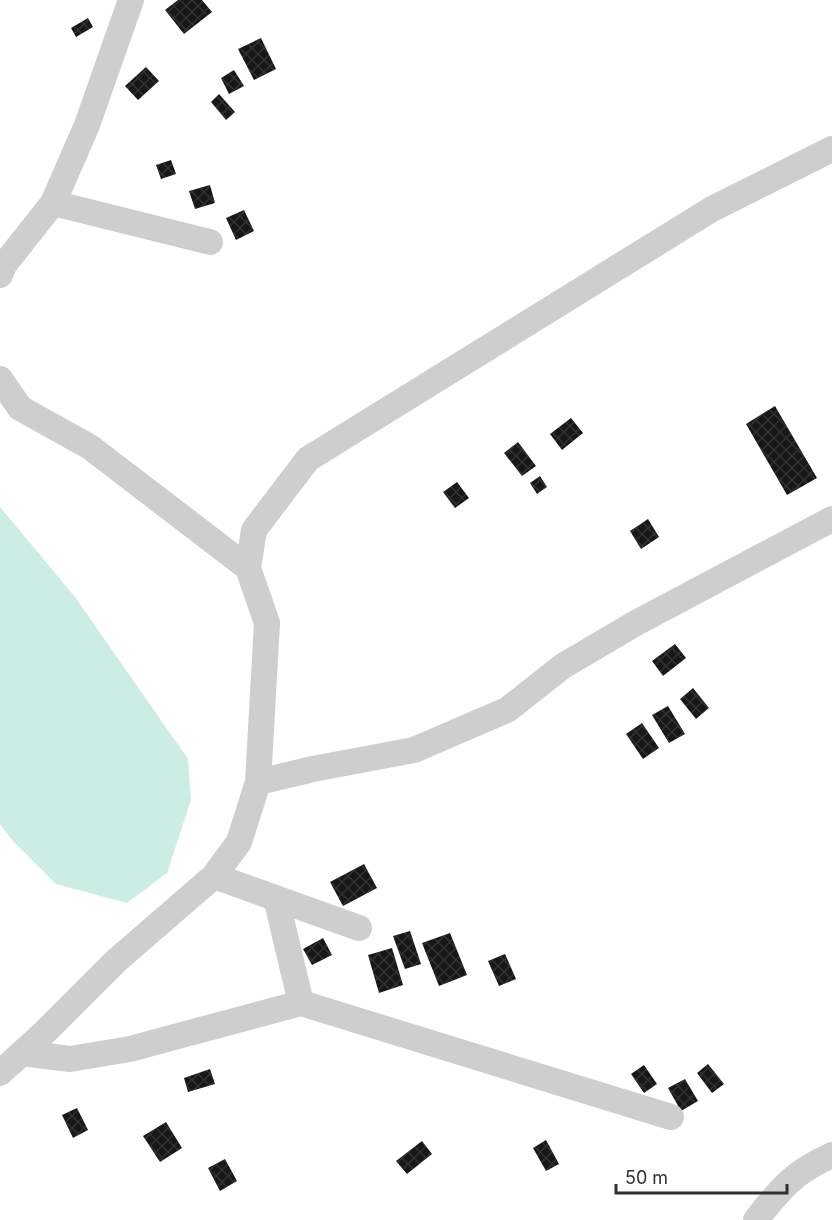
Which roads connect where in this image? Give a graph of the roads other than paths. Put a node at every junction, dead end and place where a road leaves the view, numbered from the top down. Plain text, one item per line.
1 (131, 0) edge
2 (832, 149) edge
3 (53, 203) junction
4 (210, 242) dead end
5 (0, 274) edge
6 (0, 379) edge
7 (832, 519) edge
8 (248, 568) junction
9 (258, 782) junction
10 (214, 876) junction
11 (276, 898) junction
12 (359, 928) dead end
13 (301, 1004) junction
14 (22, 1053) junction
15 (0, 1073) edge
16 (671, 1117) dead end
17 (826, 1162) edge
18 (756, 1220) edge

1 - 3 street
2 - 8 street
3 - 4 street
3 - 5 street
6 - 8 street
7 - 9 street
8 - 9 street
9 - 10 street
10 - 11 street
10 - 14 street
11 - 12 street
11 - 13 street
13 - 14 street
13 - 16 street
14 - 15 street
17 - 18 street

